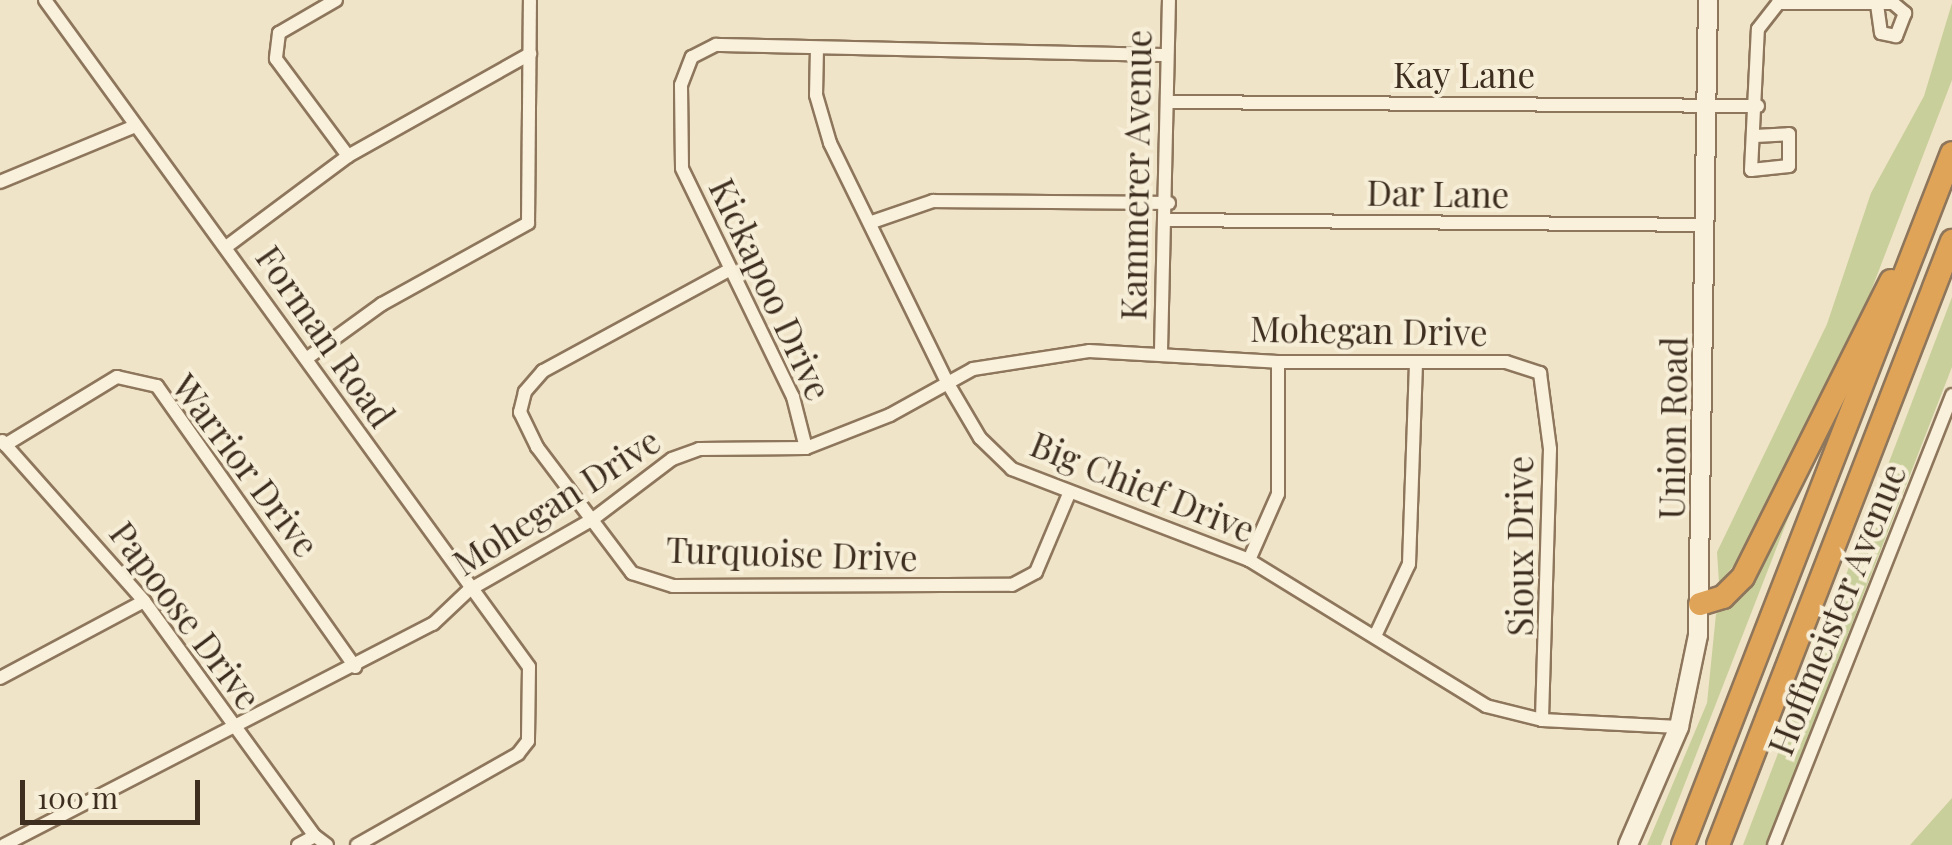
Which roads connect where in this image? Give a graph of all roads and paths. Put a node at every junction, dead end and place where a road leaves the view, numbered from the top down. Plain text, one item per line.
1 (45, 0) edge
2 (336, 0) edge
3 (530, 0) edge
4 (1168, 0) edge
5 (1708, 0) edge
6 (1878, 3) dead end
7 (817, 48) junction
8 (530, 54) junction
9 (1168, 55) junction
10 (1168, 102) junction
11 (1708, 105) junction
12 (1758, 106) junction
13 (133, 127) junction
14 (1755, 136) dead end
15 (1952, 153) edge
16 (348, 156) junction
17 (0, 182) edge
18 (1169, 203) junction
19 (1169, 220) junction
20 (872, 222) junction
21 (1707, 226) junction
22 (1952, 241) edge
23 (226, 247) junction
24 (1907, 263) junction
25 (729, 270) junction
26 (1162, 350) junction
27 (306, 358) junction
28 (1278, 362) junction
29 (1416, 364) junction
30 (1540, 374) joint
31 (947, 382) junction
32 (1952, 396) edge
33 (2, 442) edge
34 (806, 448) junction
35 (1070, 494) junction
36 (593, 518) junction
37 (1249, 560) junction
38 (469, 590) junction
39 (144, 602) junction
40 (1700, 604) junction
41 (1376, 634) junction
42 (356, 667) junction
43 (0, 678) edge
44 (1542, 720) junction
45 (230, 723) junction
46 (1679, 727) junction
47 (315, 836) junction
48 (4, 845) edge
49 (298, 845) edge
50 (327, 845) edge
51 (357, 845) edge
52 (1628, 845) edge
53 (1683, 845) edge
54 (1718, 845) edge
55 (1774, 845) edge

1 - 13 street, Forman Road
2 - 16 street
3 - 8 street
4 - 9 street, Kammerer Avenue
5 - 11 main road, Union Road
6 - 12 street
7 - 9 street
7 - 20 street, Big Chief Drive
7 - 25 street, Kickapoo Drive
8 - 16 street
8 - 27 street
9 - 10 street, Kammerer Avenue
10 - 11 street, Kay Lane
10 - 18 street, Kammerer Avenue
11 - 12 street, Kay Lane
11 - 21 main road, Union Road
12 - 14 street
13 - 17 street
13 - 23 street, Forman Road
15 - 24 highway
16 - 23 street
18 - 19 street, Kammerer Avenue
18 - 20 street
19 - 21 street, Dar Lane
19 - 26 street, Kammerer Avenue
20 - 31 street, Big Chief Drive
21 - 40 main road, Union Road
22 - 54 highway
23 - 27 street, Forman Road
24 - 40 highway
24 - 53 highway
25 - 34 street, Kickapoo Drive
25 - 36 street, Turquoise Drive
26 - 28 street, Mohegan Drive
26 - 31 street, Mohegan Drive
27 - 38 street, Forman Road
28 - 29 street, Mohegan Drive
28 - 37 street
29 - 30 street, Mohegan Drive
29 - 41 street
30 - 44 street, Sioux Drive
31 - 34 street, Mohegan Drive
31 - 35 street, Big Chief Drive
32 - 55 street, Hoffmeister Avenue
33 - 39 street, Papoose Drive
33 - 42 street, Warrior Drive
34 - 36 street, Mohegan Drive
35 - 36 street, Turquoise Drive
35 - 37 street, Big Chief Drive
36 - 38 street, Mohegan Drive
37 - 41 street, Big Chief Drive
38 - 42 street, Mohegan Drive
38 - 51 street, Forman Road
39 - 43 street
39 - 45 street, Papoose Drive
40 - 46 main road, Union Road
41 - 44 street, Big Chief Drive
42 - 45 street, Mohegan Drive
44 - 46 street, Big Chief Drive
45 - 47 street, Papoose Drive
45 - 48 street, Mohegan Drive
46 - 52 main road, Union Road
47 - 49 street
47 - 50 street, Papoose Drive

